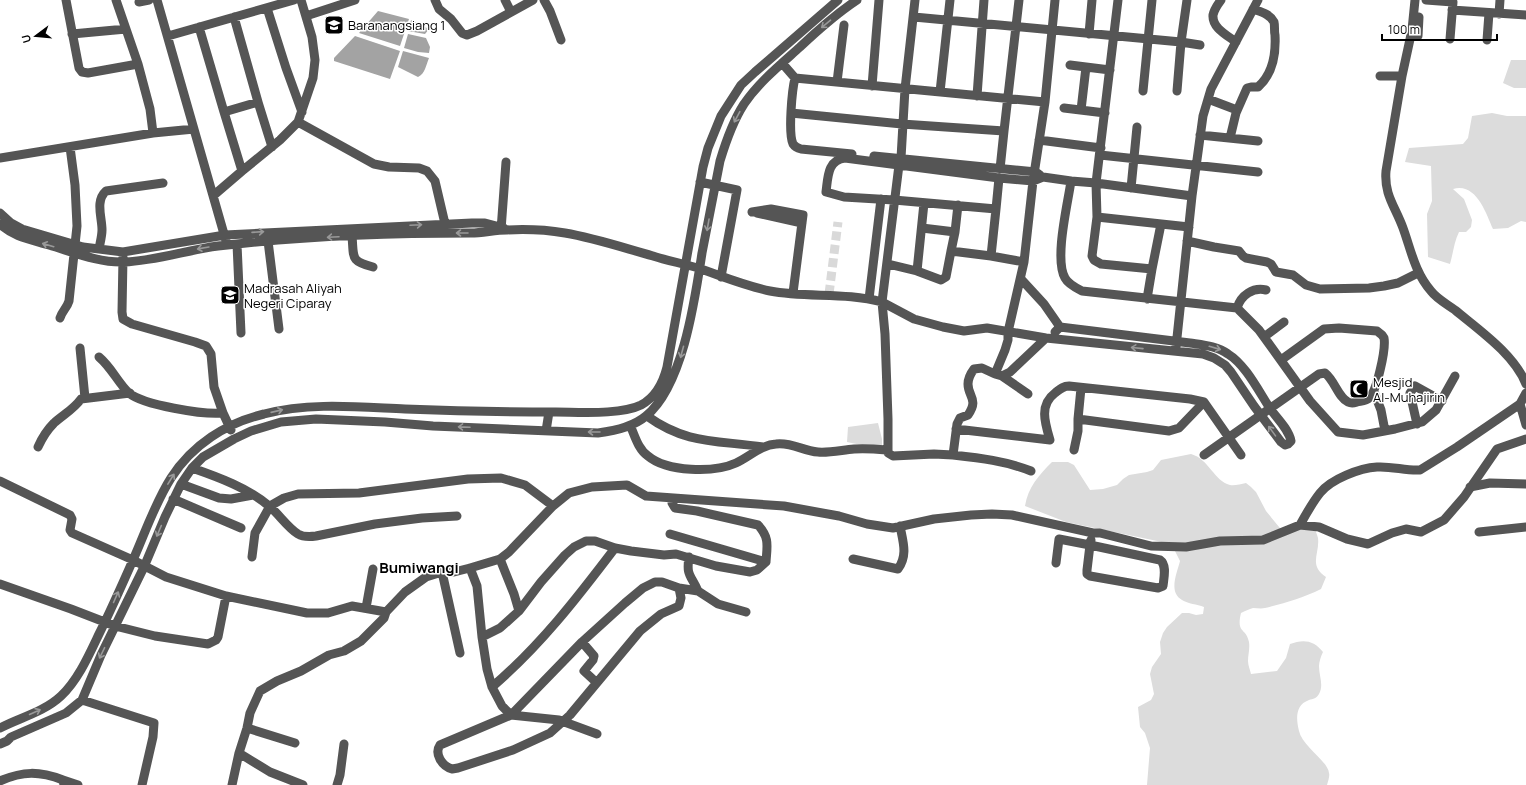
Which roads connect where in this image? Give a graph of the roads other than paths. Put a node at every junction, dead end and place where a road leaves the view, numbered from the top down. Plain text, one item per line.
1 (66, 0) edge
2 (116, 0) edge
3 (157, 0) edge
4 (294, 0) edge
5 (302, 0) edge
6 (355, 0) edge
7 (435, 0) edge
8 (505, 0) edge
9 (533, 0) edge
10 (544, 0) edge
11 (838, 0) edge
12 (857, 0) edge
13 (879, 0) edge
14 (915, 0) edge
15 (950, 0) edge
16 (984, 0) edge
17 (1018, 0) edge
18 (1055, 0) edge
19 (1092, 0) edge
20 (1118, 0) edge
21 (1152, 0) edge
22 (1187, 0) edge
23 (1220, 0) edge
24 (1258, 0) edge
25 (1415, 0) edge
26 (1421, 0) edge
27 (1426, 0) edge
28 (1500, 0) edge
29 (344, 2) edge
30 (267, 8) junction
31 (1253, 8) junction
32 (1452, 10) junction
33 (511, 12) junction
34 (1489, 13) junction
35 (1499, 14) junction
36 (1526, 15) edge
37 (306, 16) junction
38 (234, 17) junction
39 (914, 17) junction
40 (948, 20) junction
41 (982, 23) junction
42 (844, 25) dead end
43 (199, 27) junction
44 (1016, 27) junction
45 (126, 29) junction
46 (1052, 30) junction
47 (72, 34) junction
48 (1089, 34) junction
49 (168, 36) junction
50 (1418, 36) dead end
51 (1114, 37) junction
52 (1148, 39) junction
53 (1450, 39) dead end
54 (561, 40) dead end
55 (1487, 40) dead end
56 (1181, 42) junction
57 (1236, 42) junction
58 (1200, 45) dead end
59 (782, 63) junction
60 (138, 64) junction
61 (1070, 65) dead end
62 (1086, 67) junction
63 (1110, 70) junction
64 (1380, 76) dead end
65 (1402, 76) junction
66 (795, 78) junction
67 (837, 82) junction
68 (872, 86) junction
69 (904, 89) junction
70 (1143, 91) dead end
71 (1177, 91) dead end
72 (940, 92) junction
73 (977, 96) junction
74 (1007, 98) junction
75 (1208, 99) junction
76 (258, 102) junction
77 (1045, 102) junction
78 (1064, 108) dead end
79 (1081, 110) junction
80 (1237, 110) junction
81 (224, 112) junction
82 (302, 112) junction
83 (791, 113) junction
84 (1105, 113) junction
85 (298, 122) junction
86 (902, 124) junction
87 (1137, 127) dead end
88 (194, 129) junction
89 (1004, 131) junction
90 (153, 133) junction
91 (1200, 135) junction
92 (1230, 138) junction
93 (1039, 140) junction
94 (1258, 141) dead end
95 (272, 147) junction
96 (70, 148) junction
97 (1100, 151) junction
98 (0, 158) edge
99 (1135, 159) junction
100 (900, 161) junction
101 (506, 162) dead end
102 (1196, 166) junction
103 (242, 170) junction
104 (1258, 172) dead end
105 (1000, 174) junction
106 (1037, 177) junction
107 (1071, 181) junction
108 (163, 183) dead end
109 (1096, 183) junction
110 (708, 185) junction
111 (1131, 188) junction
112 (214, 195) junction
113 (1192, 196) junction
114 (881, 199) junction
115 (894, 200) junction
116 (924, 203) junction
117 (958, 205) junction
118 (996, 209) junction
119 (0, 213) edge
120 (1097, 217) junction
121 (444, 223) junction
122 (802, 223) dead end
123 (0, 224) edge
124 (1161, 224) junction
125 (1189, 227) junction
126 (922, 228) junction
127 (503, 229) junction
128 (389, 230) junction
129 (956, 232) junction
130 (447, 233) junction
131 (225, 235) junction
132 (352, 236) junction
133 (268, 241) junction
134 (1187, 241) junction
135 (237, 244) junction
136 (227, 245) junction
137 (74, 248) junction
138 (98, 249) junction
139 (951, 251) junction
140 (123, 252) junction
141 (991, 256) junction
142 (124, 262) junction
143 (1024, 262) junction
144 (373, 267) dead end
145 (693, 267) junction
146 (887, 269) junction
147 (1152, 269) junction
148 (917, 271) junction
149 (1418, 273) junction
150 (721, 277) junction
151 (1021, 279) junction
152 (872, 281) junction
153 (1266, 290) dead end
154 (793, 294) junction
155 (869, 298) junction
156 (1148, 299) junction
157 (882, 302) junction
158 (1181, 302) junction
159 (1237, 308) junction
160 (60, 318) dead end
161 (1284, 322) dead end
162 (1060, 327) junction
163 (279, 329) dead end
164 (1008, 332) junction
165 (241, 334) dead end
166 (1264, 337) junction
167 (1048, 338) junction
168 (1176, 342) junction
169 (80, 348) dead end
170 (1176, 351) junction
171 (99, 357) dead end
172 (1281, 360) junction
173 (998, 375) junction
174 (1455, 376) dead end
175 (1526, 384) edge
176 (1300, 387) junction
177 (1081, 388) junction
178 (1374, 392) junction
179 (130, 393) junction
180 (1526, 393) edge
181 (1028, 394) dead end
182 (85, 398) junction
183 (1442, 401) junction
184 (1204, 402) junction
185 (1520, 404) junction
186 (360, 408) junction
187 (1271, 409) junction
188 (223, 413) junction
189 (315, 413) junction
190 (548, 413) junction
191 (525, 414) junction
192 (647, 416) junction
193 (1261, 416) junction
194 (434, 418) junction
195 (1078, 418) junction
196 (359, 420) junction
197 (1417, 424) junction
198 (630, 425) junction
199 (1526, 425) edge
200 (524, 427) junction
201 (956, 429) junction
202 (546, 430) junction
203 (1385, 431) junction
204 (232, 432) junction
205 (1229, 437) junction
206 (1526, 439) edge
207 (38, 447) dead end
208 (763, 447) junction
209 (887, 450) junction
210 (1074, 450) dead end
211 (953, 455) junction
212 (1204, 455) dead end
213 (1241, 455) dead end
214 (192, 468) junction
215 (1031, 471) dead end
216 (0, 481) edge
217 (181, 484) junction
218 (1526, 484) edge
219 (1470, 487) junction
220 (253, 495) junction
221 (672, 498) junction
222 (173, 499) junction
223 (270, 506) junction
224 (553, 506) junction
225 (458, 516) dead end
226 (1300, 524) junction
227 (900, 526) junction
228 (1526, 527) edge
229 (241, 528) dead end
230 (1479, 532) dead end
231 (1092, 533) junction
232 (670, 534) dead end
233 (1090, 545) junction
234 (615, 548) junction
235 (252, 557) dead end
236 (689, 557) junction
237 (500, 559) junction
238 (854, 559) dead end
239 (766, 562) junction
240 (1056, 563) dead end
241 (138, 564) junction
242 (470, 568) junction
243 (373, 569) dead end
244 (442, 572) junction
245 (0, 584) edge
246 (679, 588) junction
247 (698, 592) junction
248 (226, 596) junction
249 (366, 608) junction
250 (519, 611) junction
251 (386, 612) junction
252 (746, 612) dead end
253 (110, 625) junction
254 (482, 637) junction
255 (582, 642) junction
256 (460, 653) dead end
257 (597, 684) junction
258 (492, 687) junction
259 (82, 700) junction
260 (511, 715) junction
261 (564, 721) junction
262 (0, 728) edge
263 (247, 728) junction
264 (597, 734) dead end
265 (295, 743) dead end
266 (0, 744) edge
267 (344, 744) dead end
268 (239, 753) junction
269 (0, 781) edge
270 (63, 782) edge
271 (78, 785) edge
272 (142, 785) edge
273 (232, 785) edge
274 (303, 785) edge
275 (336, 785) edge

1 - 47 street
2 - 45 street
3 - 49 street
4 - 30 street
5 - 37 street
6 - 29 street
7 - 33 street
8 - 33 street
9 - 33 street
10 - 54 street
11 - 110 street
12 -> 59 street
13 - 68 street
14 - 39 street
15 - 40 street
16 - 41 street
17 - 44 street
18 - 46 street
19 - 48 street
20 - 51 street
21 - 52 street
22 - 56 street
23 - 57 street
24 - 31 street
25 - 65 street
26 - 50 street
27 - 32 street
28 - 35 street
29 - 37 street
30 - 38 street
30 - 82 street
31 - 57 street
31 - 80 street
32 - 34 street
32 - 53 street
34 - 35 street
34 - 55 street
35 - 36 street
37 - 82 street
38 - 43 street
38 - 76 street
39 - 40 street
39 - 69 street
40 - 41 street
40 - 72 street
41 - 44 street
41 - 73 street
42 - 67 street
43 - 49 street
43 - 81 street
44 - 46 street
44 - 74 street
45 - 47 street
45 - 60 street
46 - 48 street
46 - 77 street
47 - 60 street
48 - 51 street
49 - 88 street
51 - 52 street
51 - 63 street
52 - 56 street
52 - 70 street
56 - 58 street
56 - 71 street
57 - 75 street
59 - 66 street
59 -> 110 street
60 - 90 street
61 - 62 street
62 - 63 street
62 - 79 street
63 - 84 street
64 - 65 street
65 - 149 street
66 - 67 street
66 - 83 street
67 - 68 street
68 - 69 street
69 - 72 street
69 - 86 street
72 - 73 street
73 - 74 street
74 - 77 street
74 - 89 street
75 - 80 street
75 - 91 street
76 - 81 street
76 - 95 street
77 - 93 street
78 - 79 street
79 - 84 street
80 - 92 street
81 - 103 street
82 - 85 street
83 - 86 street
83 - 100 street
84 - 97 street
85 - 95 street
85 - 121 street
86 - 89 street
86 - 100 street
87 - 99 street
88 - 90 street
88 - 112 street
89 - 105 street
90 - 96 street
91 - 92 street
91 - 102 street
92 - 94 street
93 - 97 street
93 - 106 street
95 - 103 street
96 - 98 street
96 - 137 street
97 - 99 street
97 - 109 street
99 - 102 street
99 - 111 street
100 - 105 street
100 - 114 street
100 - 115 street
101 - 127 street
102 - 104 street
102 - 113 street
103 - 112 street
105 - 106 street
105 - 118 street
106 - 107 street
106 - 143 street
107 - 109 street
107 - 156 street
108 - 138 street
109 - 111 street
109 - 120 street
110 -> 145 street
110 - 145 street
110 - 150 street
111 - 113 street
112 - 131 street
113 - 125 street
114 - 115 street
114 - 152 street
115 - 116 street
115 - 146 street
116 - 117 street
116 - 126 street
117 - 118 street
117 - 129 street
118 - 141 street
119 - 137 street
120 - 124 street
120 - 147 street
121 - 127 street
128 -> 121 street
121 - 130 street
122 - 154 street
137 -> 123 street
124 - 125 street
124 - 147 street
125 - 134 street
126 - 129 street
126 - 148 street
127 -> 130 street
127 - 145 street
128 - 130 street
131 -> 128 street
128 - 132 street
129 - 139 street
131 - 136 street
131 - 140 street
132 -> 133 street
132 - 144 street
133 - 135 street
133 - 163 street
134 - 149 street
134 - 158 street
135 - 136 street
135 - 165 street
136 -> 142 street
137 - 138 street
137 - 142 street
137 - 160 street
138 - 140 street
139 - 141 street
139 - 148 street
140 - 142 street
141 - 143 street
142 - 188 street
143 - 151 street
145 - 150 street
145 - 190 street
145 -> 192 street
146 - 148 street
146 - 152 street
146 - 157 street
147 - 156 street
149 - 175 street
150 - 154 street
151 - 162 street
151 - 164 street
152 - 155 street
153 - 159 street
154 - 155 street
155 - 157 street
156 - 158 street
157 - 164 street
157 - 209 street
158 - 159 street
158 - 168 street
159 - 166 street
161 - 166 street
162 - 167 street
162 - 168 street
164 - 167 street
164 - 173 street
166 - 172 street
170 -> 167 street
167 - 173 street
168 - 170 street
168 -> 187 street
169 - 182 street
170 - 193 street
171 - 179 street
172 - 176 street
172 - 178 street
173 - 181 street
173 - 201 street
174 - 183 street
176 - 178 street
176 - 187 street
176 - 203 street
177 - 184 street
177 - 195 street
177 - 201 street
178 - 203 street
179 - 182 street
179 - 188 street
180 - 185 street
182 - 207 street
183 - 197 street
183 - 197 street
184 - 195 street
184 - 205 street
185 - 199 street
185 - 226 street
186 - 189 street
186 - 194 street
186 - 196 street
187 - 193 street
187 -> 193 street
188 - 204 street
189 - 196 street
189 - 204 street
204 -> 189 street
190 - 191 street
190 - 202 street
191 - 194 street
191 - 200 street
192 - 198 street
192 - 208 street
193 - 205 street
194 - 196 street
200 -> 194 street
195 - 210 street
197 - 203 street
198 -> 202 street
198 - 208 street
200 - 202 street
201 - 211 street
204 - 214 street
241 -> 204 street
205 - 212 street
205 - 213 street
206 - 219 street
208 - 209 street
209 - 211 street
211 - 215 street
214 - 217 street
214 - 220 street
216 - 241 street
217 - 220 street
217 - 222 street
218 - 219 street
219 - 226 street
220 - 223 street
221 - 224 street
221 - 227 street
221 - 239 street
222 - 229 street
222 -> 241 street
223 - 224 street
223 - 225 street
223 - 235 street
224 - 237 street
226 - 231 street
227 - 231 street
227 - 238 street
228 - 230 street
231 - 233 street
232 - 239 street
233 - 233 street
233 - 240 street
234 - 236 street
234 - 250 street
234 - 258 street
236 - 239 street
236 - 247 street
237 - 242 street
237 - 250 street
241 - 248 street
241 - 253 street
253 -> 241 street
242 - 244 street
242 - 254 street
243 - 249 street
244 - 251 street
244 - 256 street
245 - 253 street
246 - 247 street
246 - 255 street
246 - 257 street
247 - 252 street
248 - 249 street
248 - 253 street
249 - 251 street
250 - 254 street
251 - 263 street
253 -> 259 street
262 -> 253 street
254 - 258 street
255 - 257 street
255 - 260 street
257 - 261 street
258 - 260 street
259 - 266 street
259 - 272 street
260 - 261 street
260 - 261 street
261 - 264 street
263 - 265 street
263 - 268 street
267 - 275 street
268 - 273 street
268 - 274 street
269 - 270 street
270 - 271 street

